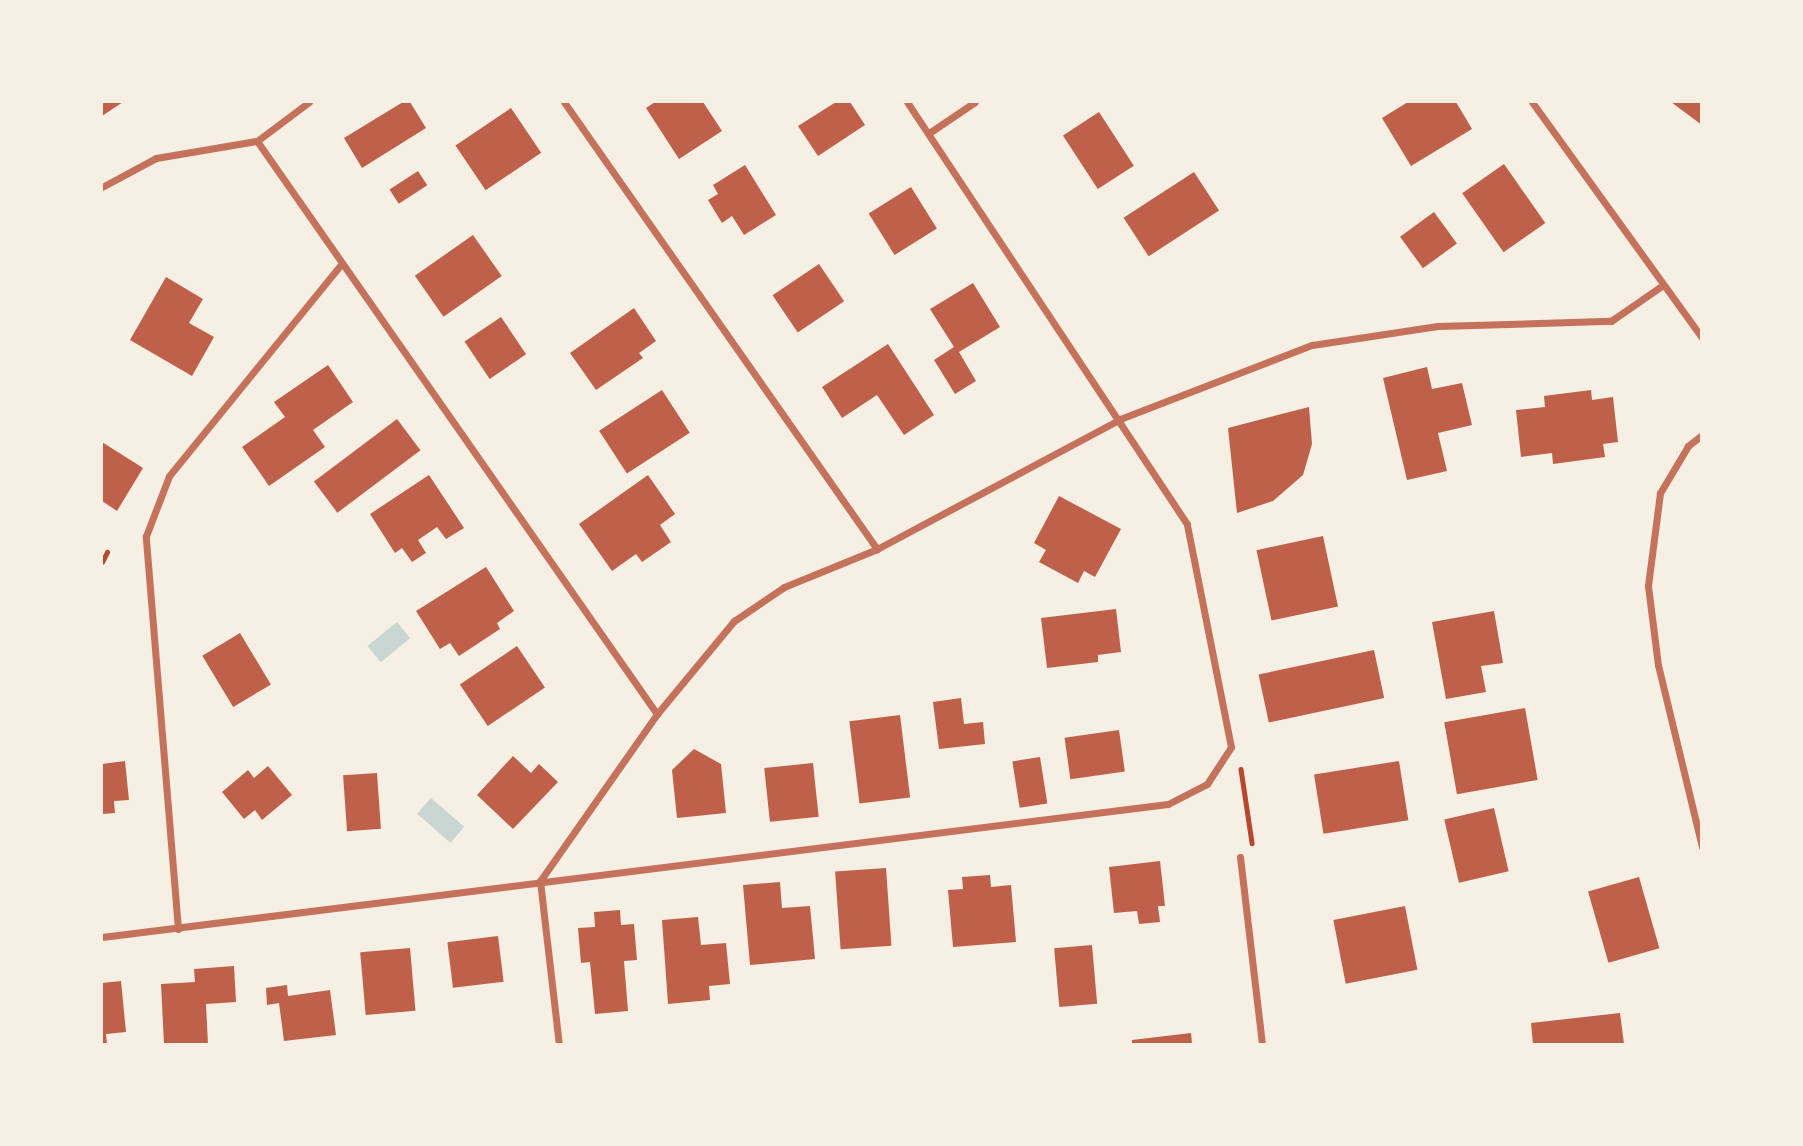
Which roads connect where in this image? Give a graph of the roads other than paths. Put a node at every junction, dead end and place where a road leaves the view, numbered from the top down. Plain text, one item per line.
1 (309, 102) edge
2 (564, 102) edge
3 (906, 102) edge
4 (975, 102) edge
5 (1532, 102) edge
6 (929, 133) junction
7 (257, 141) junction
8 (102, 187) edge
9 (342, 263) junction
10 (1663, 285) junction
11 (1702, 338) edge
12 (1120, 419) junction
13 (1702, 435) edge
14 (877, 549) junction
15 (657, 714) junction
16 (1702, 847) edge
17 (1240, 857) road end
18 (540, 881) junction
19 (178, 929) junction
20 (102, 937) edge
21 (559, 1045) edge
22 (1262, 1045) edge

1 - 7 street
2 - 14 street
3 - 6 street
4 - 6 street
5 - 10 street
6 - 12 street
7 - 8 street
7 - 9 street
9 - 15 street
9 - 19 street
10 - 11 street
10 - 12 street
12 - 14 street
12 - 18 street
13 - 16 street
14 - 15 street
15 - 18 street
17 - 22 street
18 - 19 street
18 - 21 street
19 - 20 street

